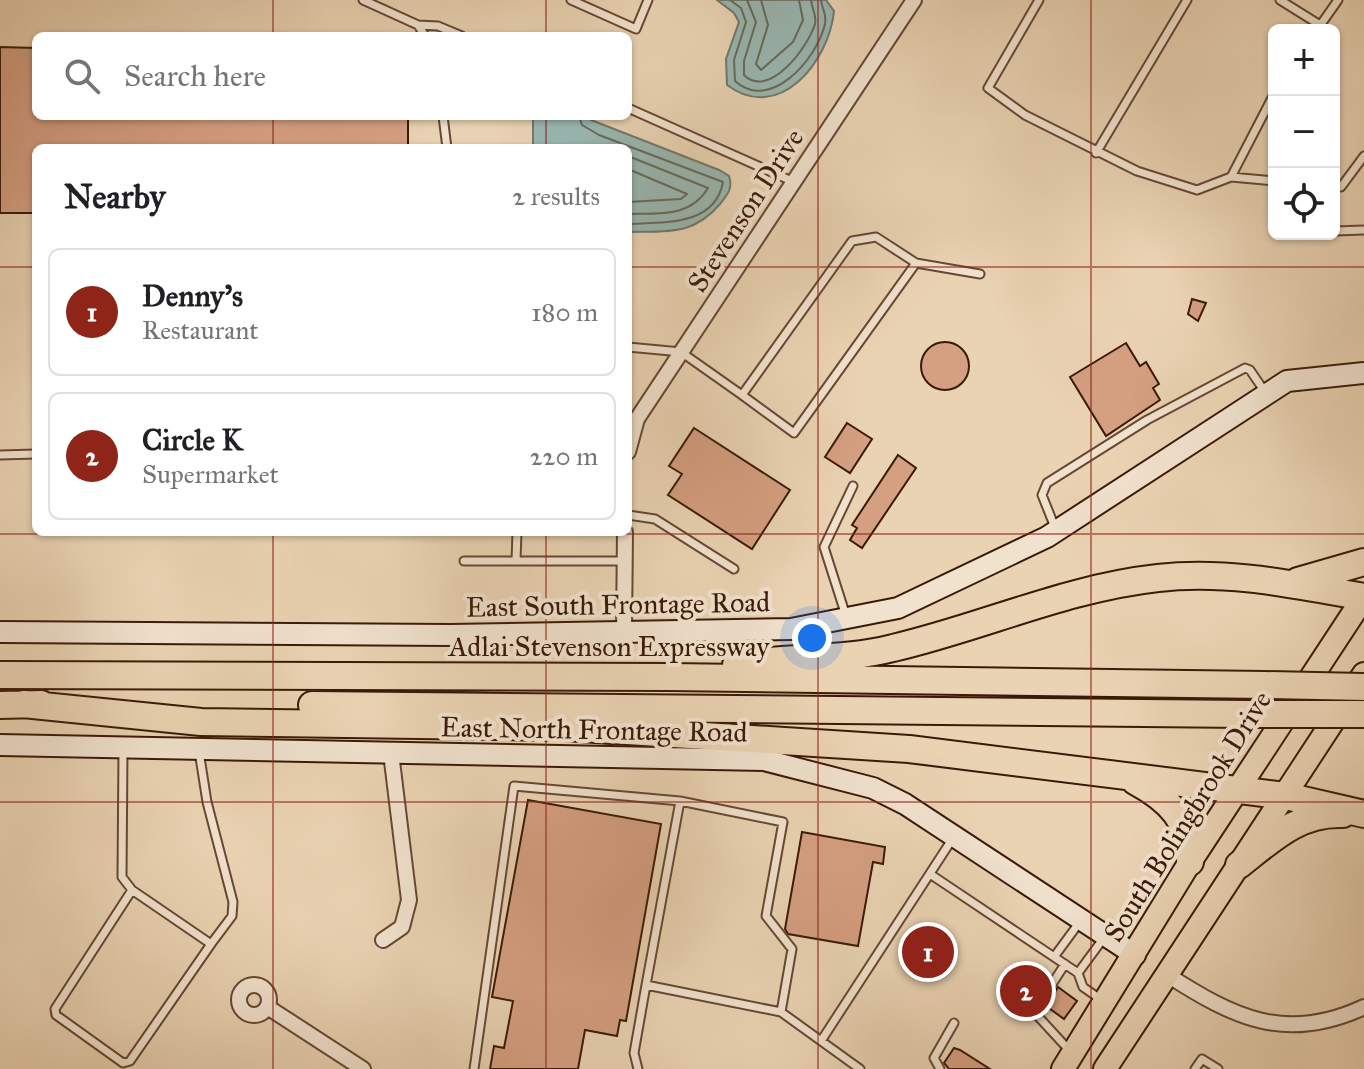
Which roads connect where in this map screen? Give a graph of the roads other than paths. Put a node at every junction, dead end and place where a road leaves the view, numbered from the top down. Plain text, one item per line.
1 (363, 0) edge
2 (571, 0) edge
3 (648, 0) edge
4 (914, 0) edge
5 (1039, 0) edge
6 (1187, 0) edge
7 (1280, 0) edge
8 (1338, 0) edge
9 (1314, 24) edge
10 (1320, 24) edge
11 (418, 25) junction
12 (422, 32) edge
13 (452, 32) edge
14 (1273, 96) edge
15 (632, 110) edge
16 (444, 120) edge
17 (446, 144) edge
18 (1096, 153) junction
19 (1364, 156) edge
20 (1231, 177) junction
21 (1268, 180) edge
22 (794, 182) junction
23 (1340, 187) edge
24 (1364, 230) edge
25 (1340, 231) edge
26 (916, 263) junction
27 (980, 274) dead end
28 (632, 347) edge
29 (681, 352) junction
30 (1364, 373) edge
31 (1266, 394) junction
32 (742, 395) junction
33 (632, 437) edge
34 (32, 454) edge
35 (0, 455) edge
36 (853, 486) dead end
37 (632, 516) edge
38 (1057, 532) junction
39 (517, 536) edge
40 (625, 536) edge
41 (464, 561) dead end
42 (516, 561) junction
43 (625, 561) junction
44 (1364, 562) edge
45 (734, 569) dead end
46 (1291, 582) junction
47 (1364, 597) edge
48 (846, 618) junction
49 (624, 630) junction
50 (0, 632) edge
51 (1364, 674) edge
52 (0, 675) edge
53 (669, 677) junction
54 (1364, 687) edge
55 (12, 704) edge
56 (1364, 714) edge
57 (0, 745) edge
58 (123, 747) junction
59 (199, 749) junction
60 (391, 753) junction
61 (1129, 777) junction
62 (1239, 789) junction
63 (1286, 796) junction
64 (680, 801) junction
65 (1364, 814) edge
66 (955, 835) junction
67 (1190, 862) junction
68 (1239, 865) junction
69 (930, 874) junction
70 (132, 890) junction
71 (1082, 919) junction
72 (1106, 934) junction
73 (383, 940) dead end
74 (211, 944) junction
75 (1135, 955) junction
76 (1054, 957) junction
77 (1065, 964) junction
78 (1078, 973) junction
79 (1166, 974) junction
80 (646, 985) junction
81 (1105, 1002) junction
82 (1364, 1007) edge
83 (269, 1008) dead end
84 (781, 1012) junction
85 (954, 1023) dead end
86 (821, 1041) junction
87 (1068, 1061) edge
88 (363, 1069) edge
89 (474, 1069) edge
90 (638, 1069) edge
91 (860, 1069) edge
92 (940, 1069) edge
93 (1105, 1069) edge
94 (1195, 1069) edge
95 (1218, 1069) edge

1 - 11 lane
2 - 3 lane
4 - 22 street, Stevenson Drive
5 - 18 lane
6 - 18 lane
7 - 9 lane
8 - 10 lane
11 - 12 lane
11 - 13 lane
14 - 20 lane
15 - 22 lane
16 - 17 lane
18 - 20 lane
19 - 23 lane
20 - 21 lane
22 - 29 street, Stevenson Drive
24 - 25 lane
26 - 27 lane
26 - 32 lane
26 - 32 lane
28 - 29 lane
29 - 32 lane
29 - 33 street, Stevenson Drive
30 - 31 street, East South Frontage Road
31 - 38 street, East South Frontage Road
31 - 38 lane
34 - 35 lane
36 - 48 lane
37 - 45 lane
38 - 48 street, East South Frontage Road
39 - 42 lane
40 - 43 street
41 - 42 lane
42 - 43 lane
43 - 49 street
44 - 46 highway
46 - 47 highway
46 - 53 highway
47 - 62 main road, South Bolingbrook Drive
48 - 49 street, East South Frontage Road
49 - 50 street, East South Frontage Road
51 - 63 main road
52 - 53 highway, Adlai Stevenson Expressway
53 - 54 highway, Adlai Stevenson Expressway, bridge
55 - 56 highway, bridge
55 - 61 highway
57 - 58 street, East North Frontage Road
58 - 59 street, East North Frontage Road
58 - 70 lane
59 - 60 street, East North Frontage Road
59 - 74 lane
60 - 66 street, East North Frontage Road
60 - 73 street
61 - 62 highway
61 - 67 highway
62 - 63 highway
62 - 67 main road, South Bolingbrook Drive
63 - 65 highway
63 - 68 main road
64 - 80 lane
64 - 84 lane
64 - 89 lane
65 - 68 highway
66 - 69 lane
66 - 71 street, East North Frontage Road
67 - 75 main road, South Bolingbrook Drive
68 - 79 main road
69 - 76 lane
69 - 86 lane
70 - 74 lane
70 - 74 lane
71 - 72 street, East North Frontage Road
71 - 76 lane
72 - 75 street, East North Frontage Road
72 - 78 lane
75 - 81 main road, South Bolingbrook Drive
76 - 77 lane
77 - 78 lane
77 - 87 lane
78 - 81 lane
79 - 82 street
79 - 93 main road
80 - 84 lane
80 - 90 lane
81 - 87 main road, South Bolingbrook Drive
83 - 88 street
84 - 86 lane
85 - 92 lane
86 - 91 lane
94 - 95 lane

